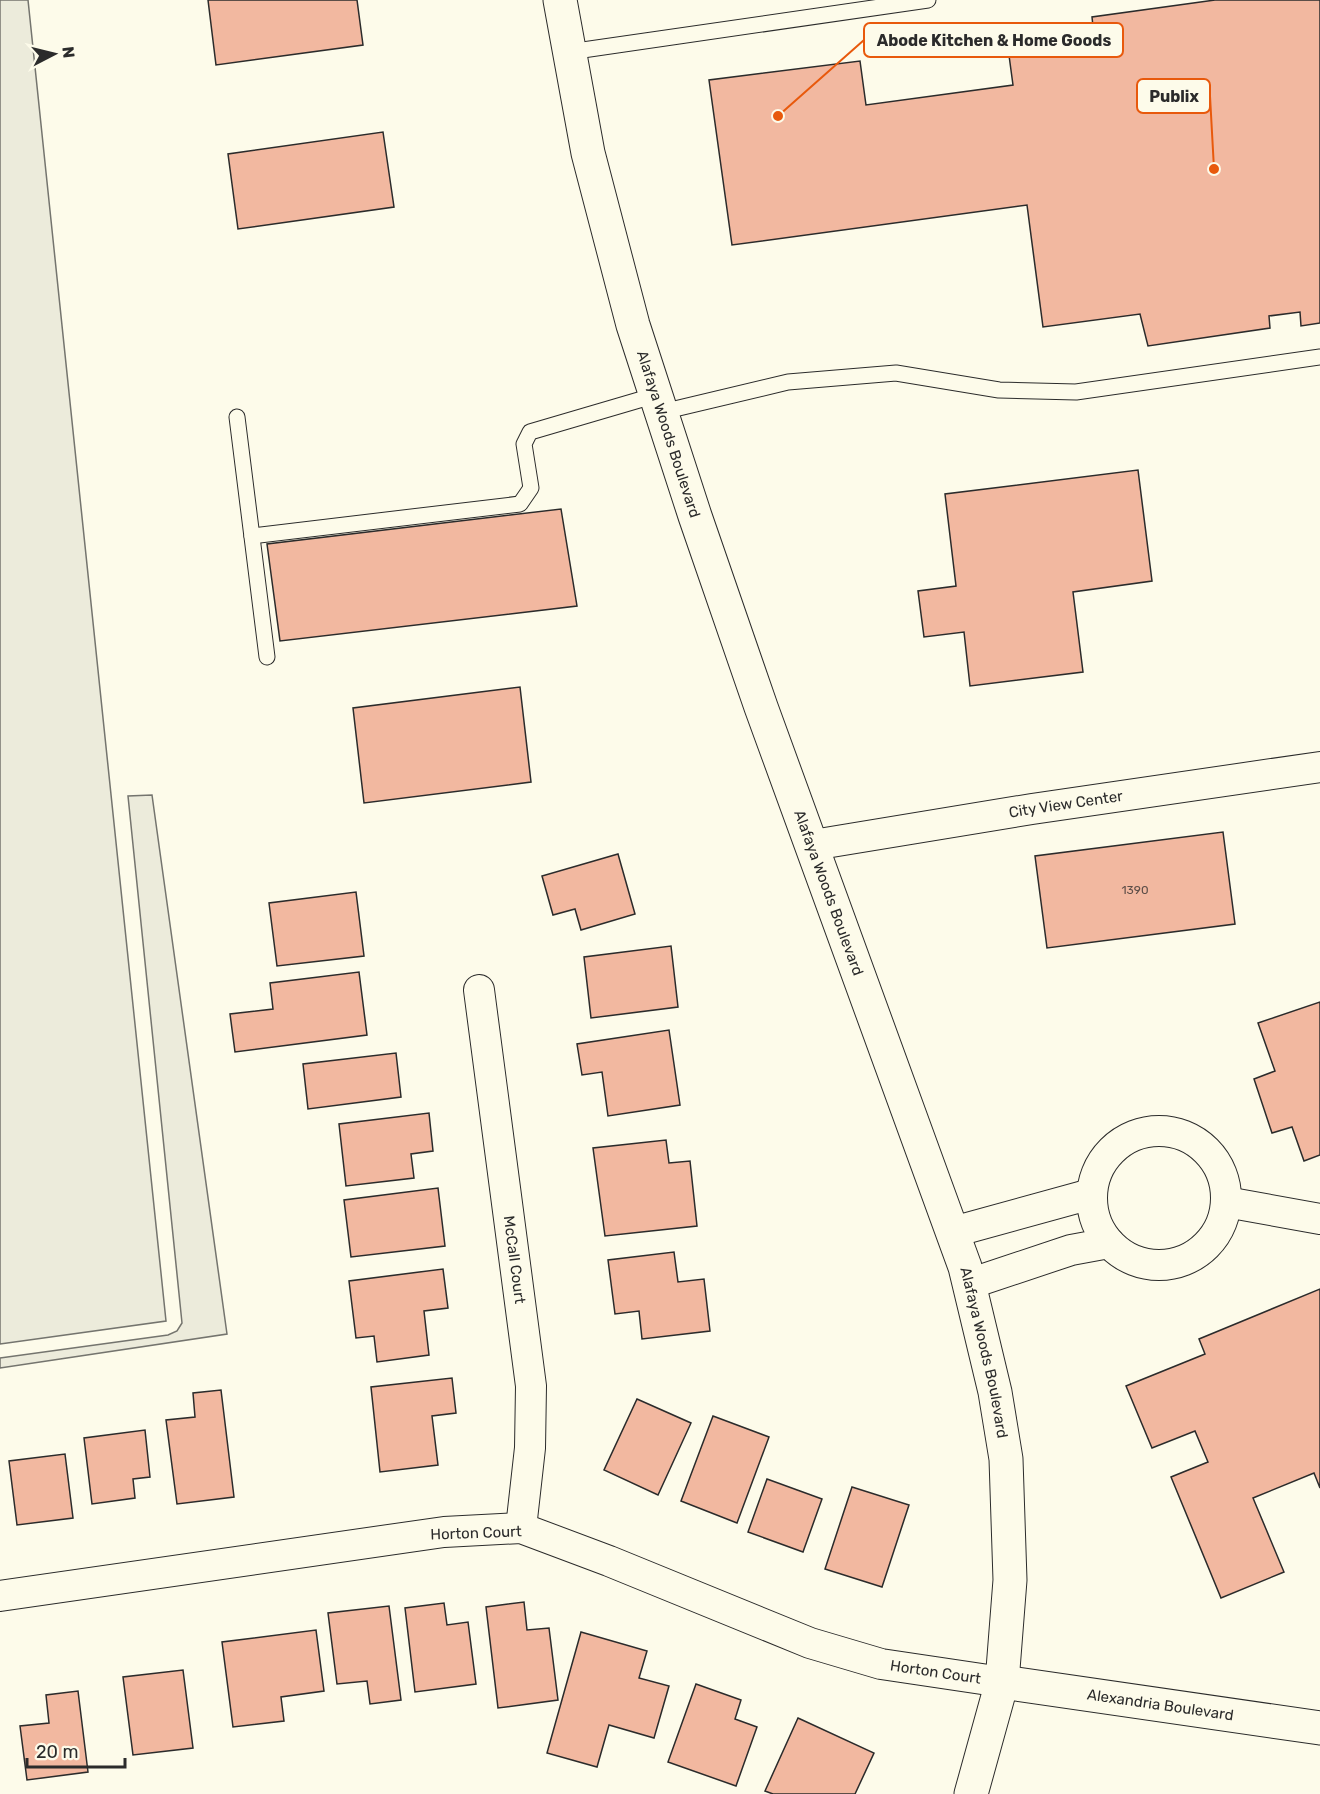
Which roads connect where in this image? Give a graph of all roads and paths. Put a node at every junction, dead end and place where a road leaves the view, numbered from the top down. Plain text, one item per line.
1 (560, 0) edge
2 (928, 0) edge
3 (569, 52) junction
4 (1320, 357) edge
5 (659, 403) junction
6 (237, 417) dead end
7 (252, 536) junction
8 (267, 657) dead end
9 (1320, 767) edge
10 (813, 844) junction
11 (479, 990) dead end
12 (1091, 1194) junction
13 (1226, 1202) junction
14 (1320, 1219) edge
15 (953, 1232) junction
16 (1109, 1243) junction
17 (969, 1284) junction
18 (521, 1528) junction
19 (0, 1596) edge
20 (1002, 1682) junction
21 (1320, 1728) edge
22 (971, 1794) edge

1 - 3 street, Alafaya Woods Boulevard
2 - 3 lane
3 - 5 street, Alafaya Woods Boulevard
4 - 5 lane
5 - 7 lane
5 - 10 street, Alafaya Woods Boulevard
6 - 7 lane
7 - 8 lane
9 - 10 street, City View Center
10 - 15 street, Alafaya Woods Boulevard
11 - 18 street, McCall Court
12 - 13 street
12 - 15 street
12 - 16 street
13 - 14 street
13 - 16 street
15 - 17 street, Alafaya Woods Boulevard
16 - 17 street
17 - 20 street, Alafaya Woods Boulevard
18 - 19 street, Horton Court
18 - 20 street, Horton Court
20 - 21 street, Alexandria Boulevard
20 - 22 street, Alafaya Woods Boulevard

